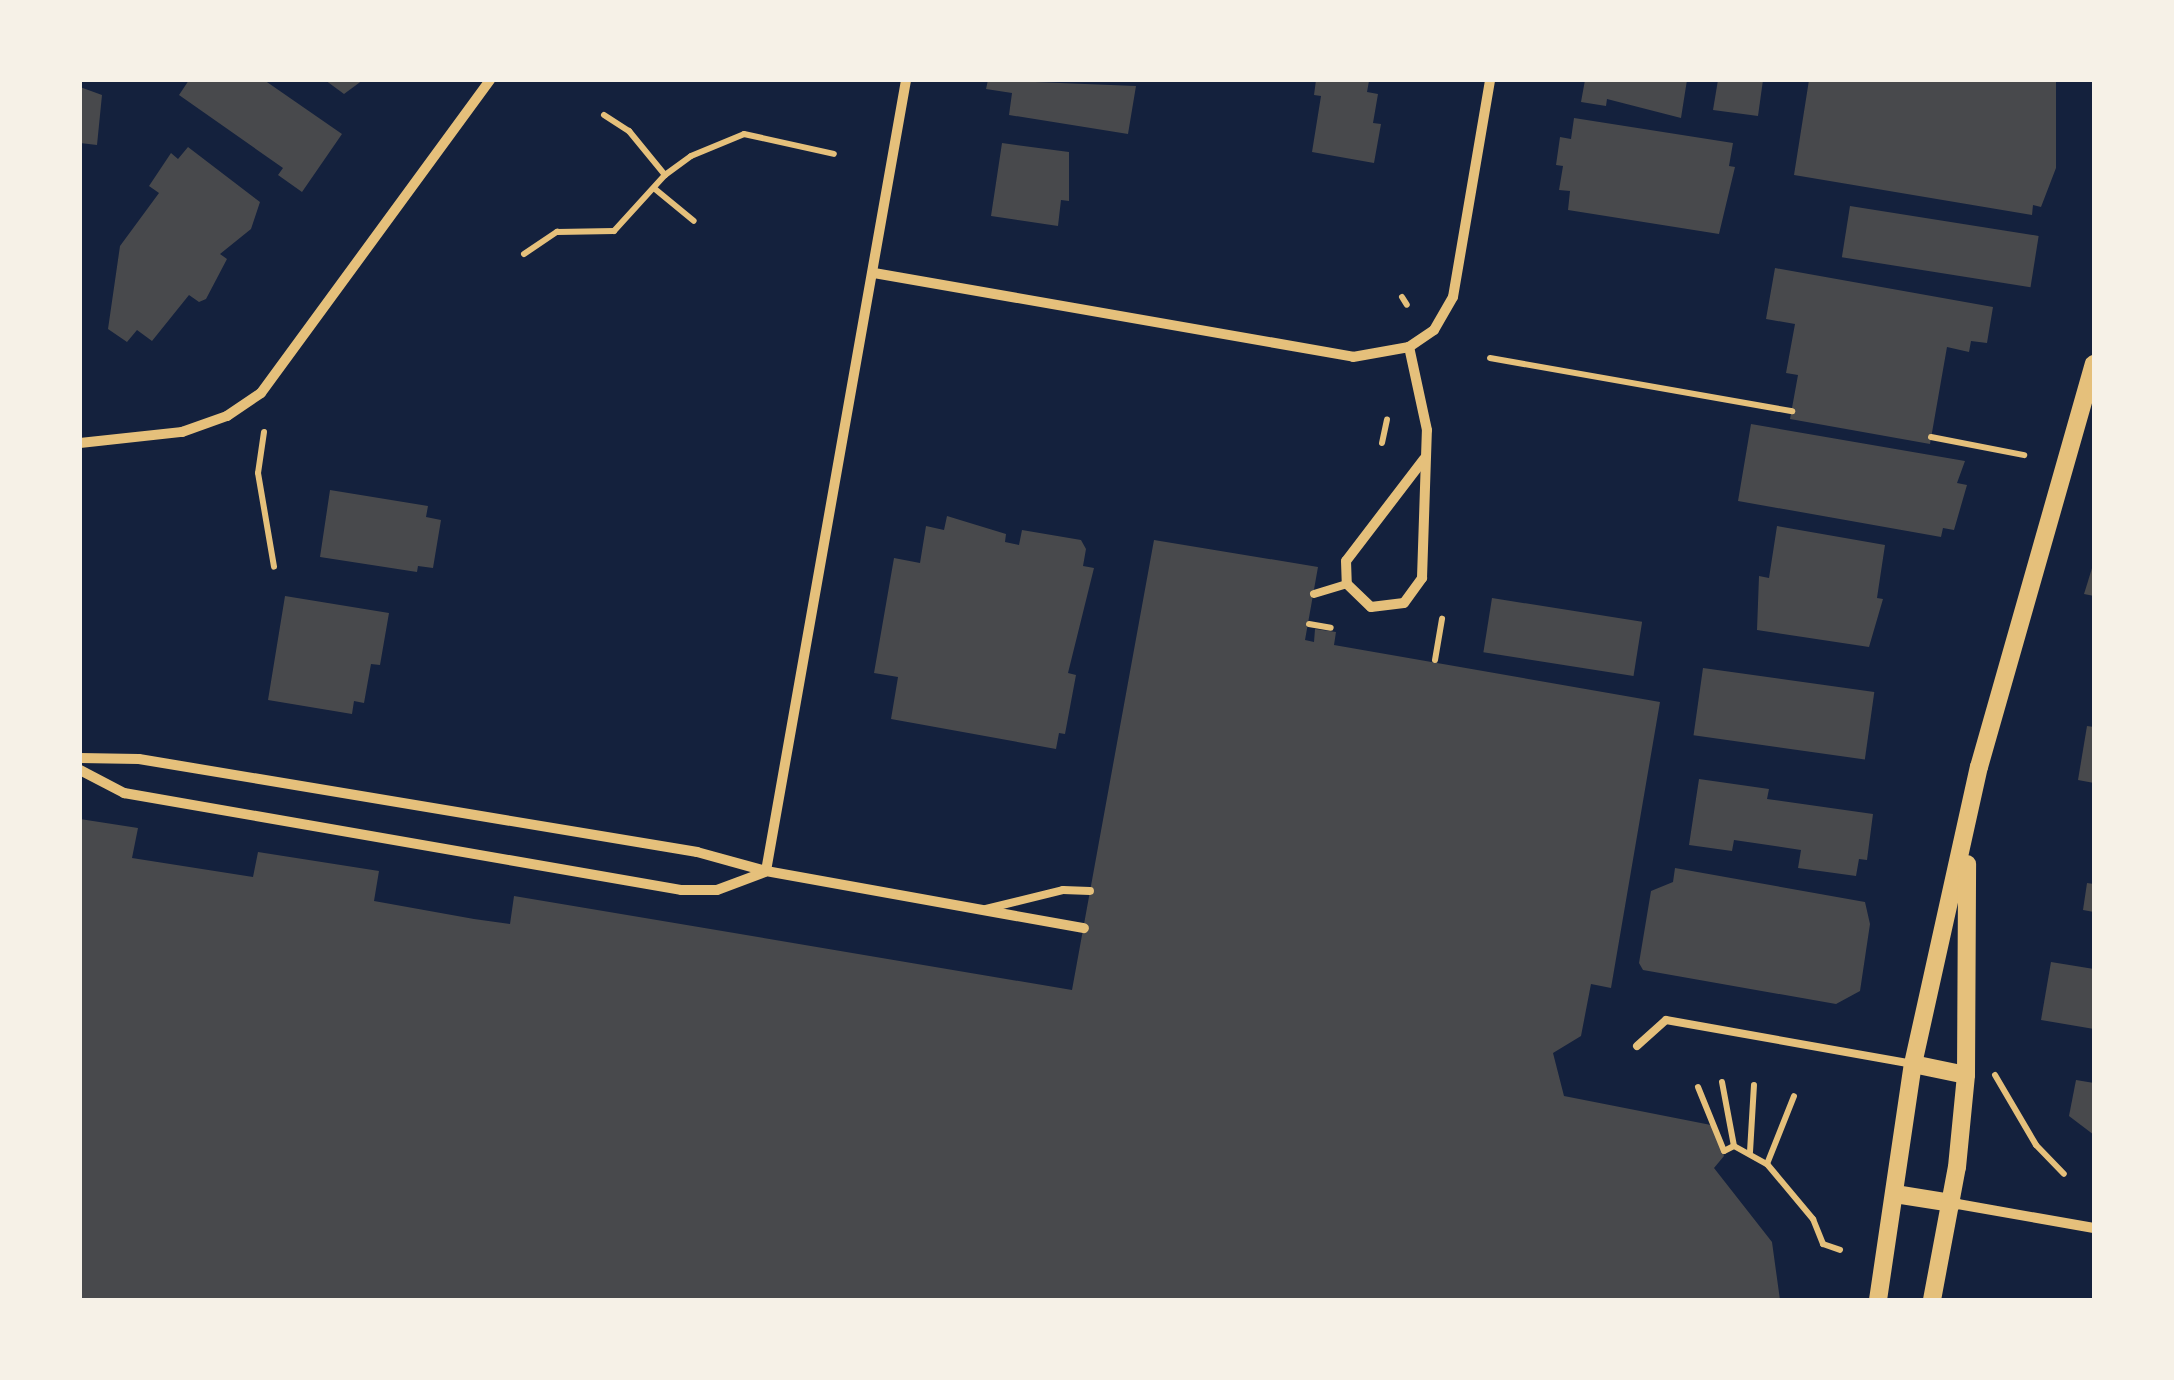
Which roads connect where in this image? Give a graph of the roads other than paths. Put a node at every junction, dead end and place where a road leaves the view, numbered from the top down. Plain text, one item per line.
1 (490, 80) edge
2 (906, 80) edge
3 (1490, 80) edge
4 (874, 273) junction
5 (1409, 347) junction
6 (2094, 364) edge
7 (2085, 427) edge
8 (80, 443) edge
9 (1424, 459) junction
10 (1347, 584) junction
11 (1314, 594) dead end
12 (80, 758) edge
13 (80, 770) edge
14 (1966, 844) junction
15 (766, 872) junction
16 (1090, 891) dead end
17 (977, 911) junction
18 (1084, 928) dead end
19 (1637, 1046) dead end
20 (1912, 1064) junction
21 (1966, 1075) junction
22 (1894, 1194) junction
23 (1952, 1203) junction
24 (2094, 1228) edge
25 (1878, 1300) edge
26 (1932, 1300) edge

1 - 8 street
2 - 4 street
3 - 5 street
4 - 5 street
4 - 15 street
5 - 9 street
6 - 7 street
7 - 14 street
9 - 10 street
9 - 10 street
10 - 11 lane
12 - 15 street
13 - 15 street
14 - 20 street
14 - 21 street
15 - 17 street
16 - 17 lane
17 - 18 street
19 - 20 lane
20 - 21 street
20 - 22 street
21 - 23 street
22 - 23 street
22 - 25 street
23 - 24 street
23 - 26 street

